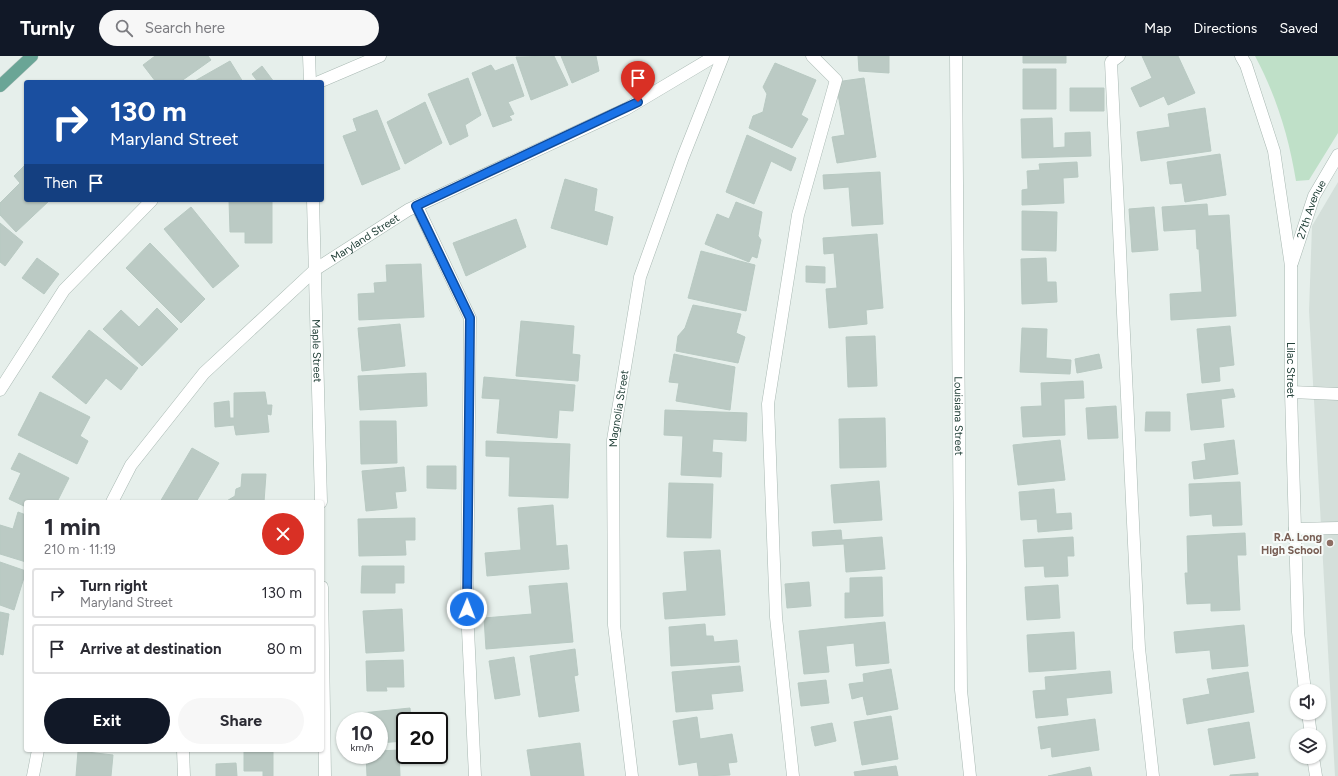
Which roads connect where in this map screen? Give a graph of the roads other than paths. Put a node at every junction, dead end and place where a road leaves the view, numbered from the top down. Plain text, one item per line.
1 (32, 56) edge
2 (309, 56) edge
3 (380, 56) edge
4 (715, 56) edge
5 (723, 56) edge
6 (812, 56) edge
7 (956, 56) edge
8 (1119, 56) edge
9 (1241, 56) edge
10 (310, 80) edge
11 (324, 80) edge
12 (0, 86) edge
13 (1338, 155) edge
14 (150, 202) edge
15 (313, 202) edge
16 (416, 206) junction
17 (1291, 266) junction
18 (316, 269) junction
19 (0, 390) edge
20 (1291, 392) junction
21 (1338, 394) edge
22 (113, 500) edge
23 (321, 500) edge
24 (1338, 528) edge
25 (1295, 529) junction
26 (1304, 684) edge
27 (324, 724) edge
28 (38, 752) edge
29 (184, 752) edge
30 (1314, 764) edge
31 (33, 776) edge
32 (184, 776) edge
33 (325, 776) edge
34 (475, 776) edge
35 (632, 776) edge
36 (793, 776) edge
37 (970, 776) edge
38 (1153, 776) edge
39 (1316, 776) edge

1 - 12 main road
2 - 10 street
3 - 11 street
4 - 16 street, Maryland Street
5 - 35 street, Magnolia Street
6 - 36 street
7 - 37 street, Louisiana Street
8 - 38 street
9 - 17 street, Lilac Street
13 - 17 street, 27th Avenue
14 - 19 street
15 - 18 street, Maple Street
16 - 18 street, Maryland Street
16 - 34 street
17 - 20 street, Lilac Street
18 - 22 street, Maryland Street
18 - 23 street, Maple Street
20 - 21 street
20 - 25 street, Lilac Street
24 - 25 street
25 - 26 street, Lilac Street
27 - 33 street
28 - 31 street
29 - 32 street
30 - 39 street

